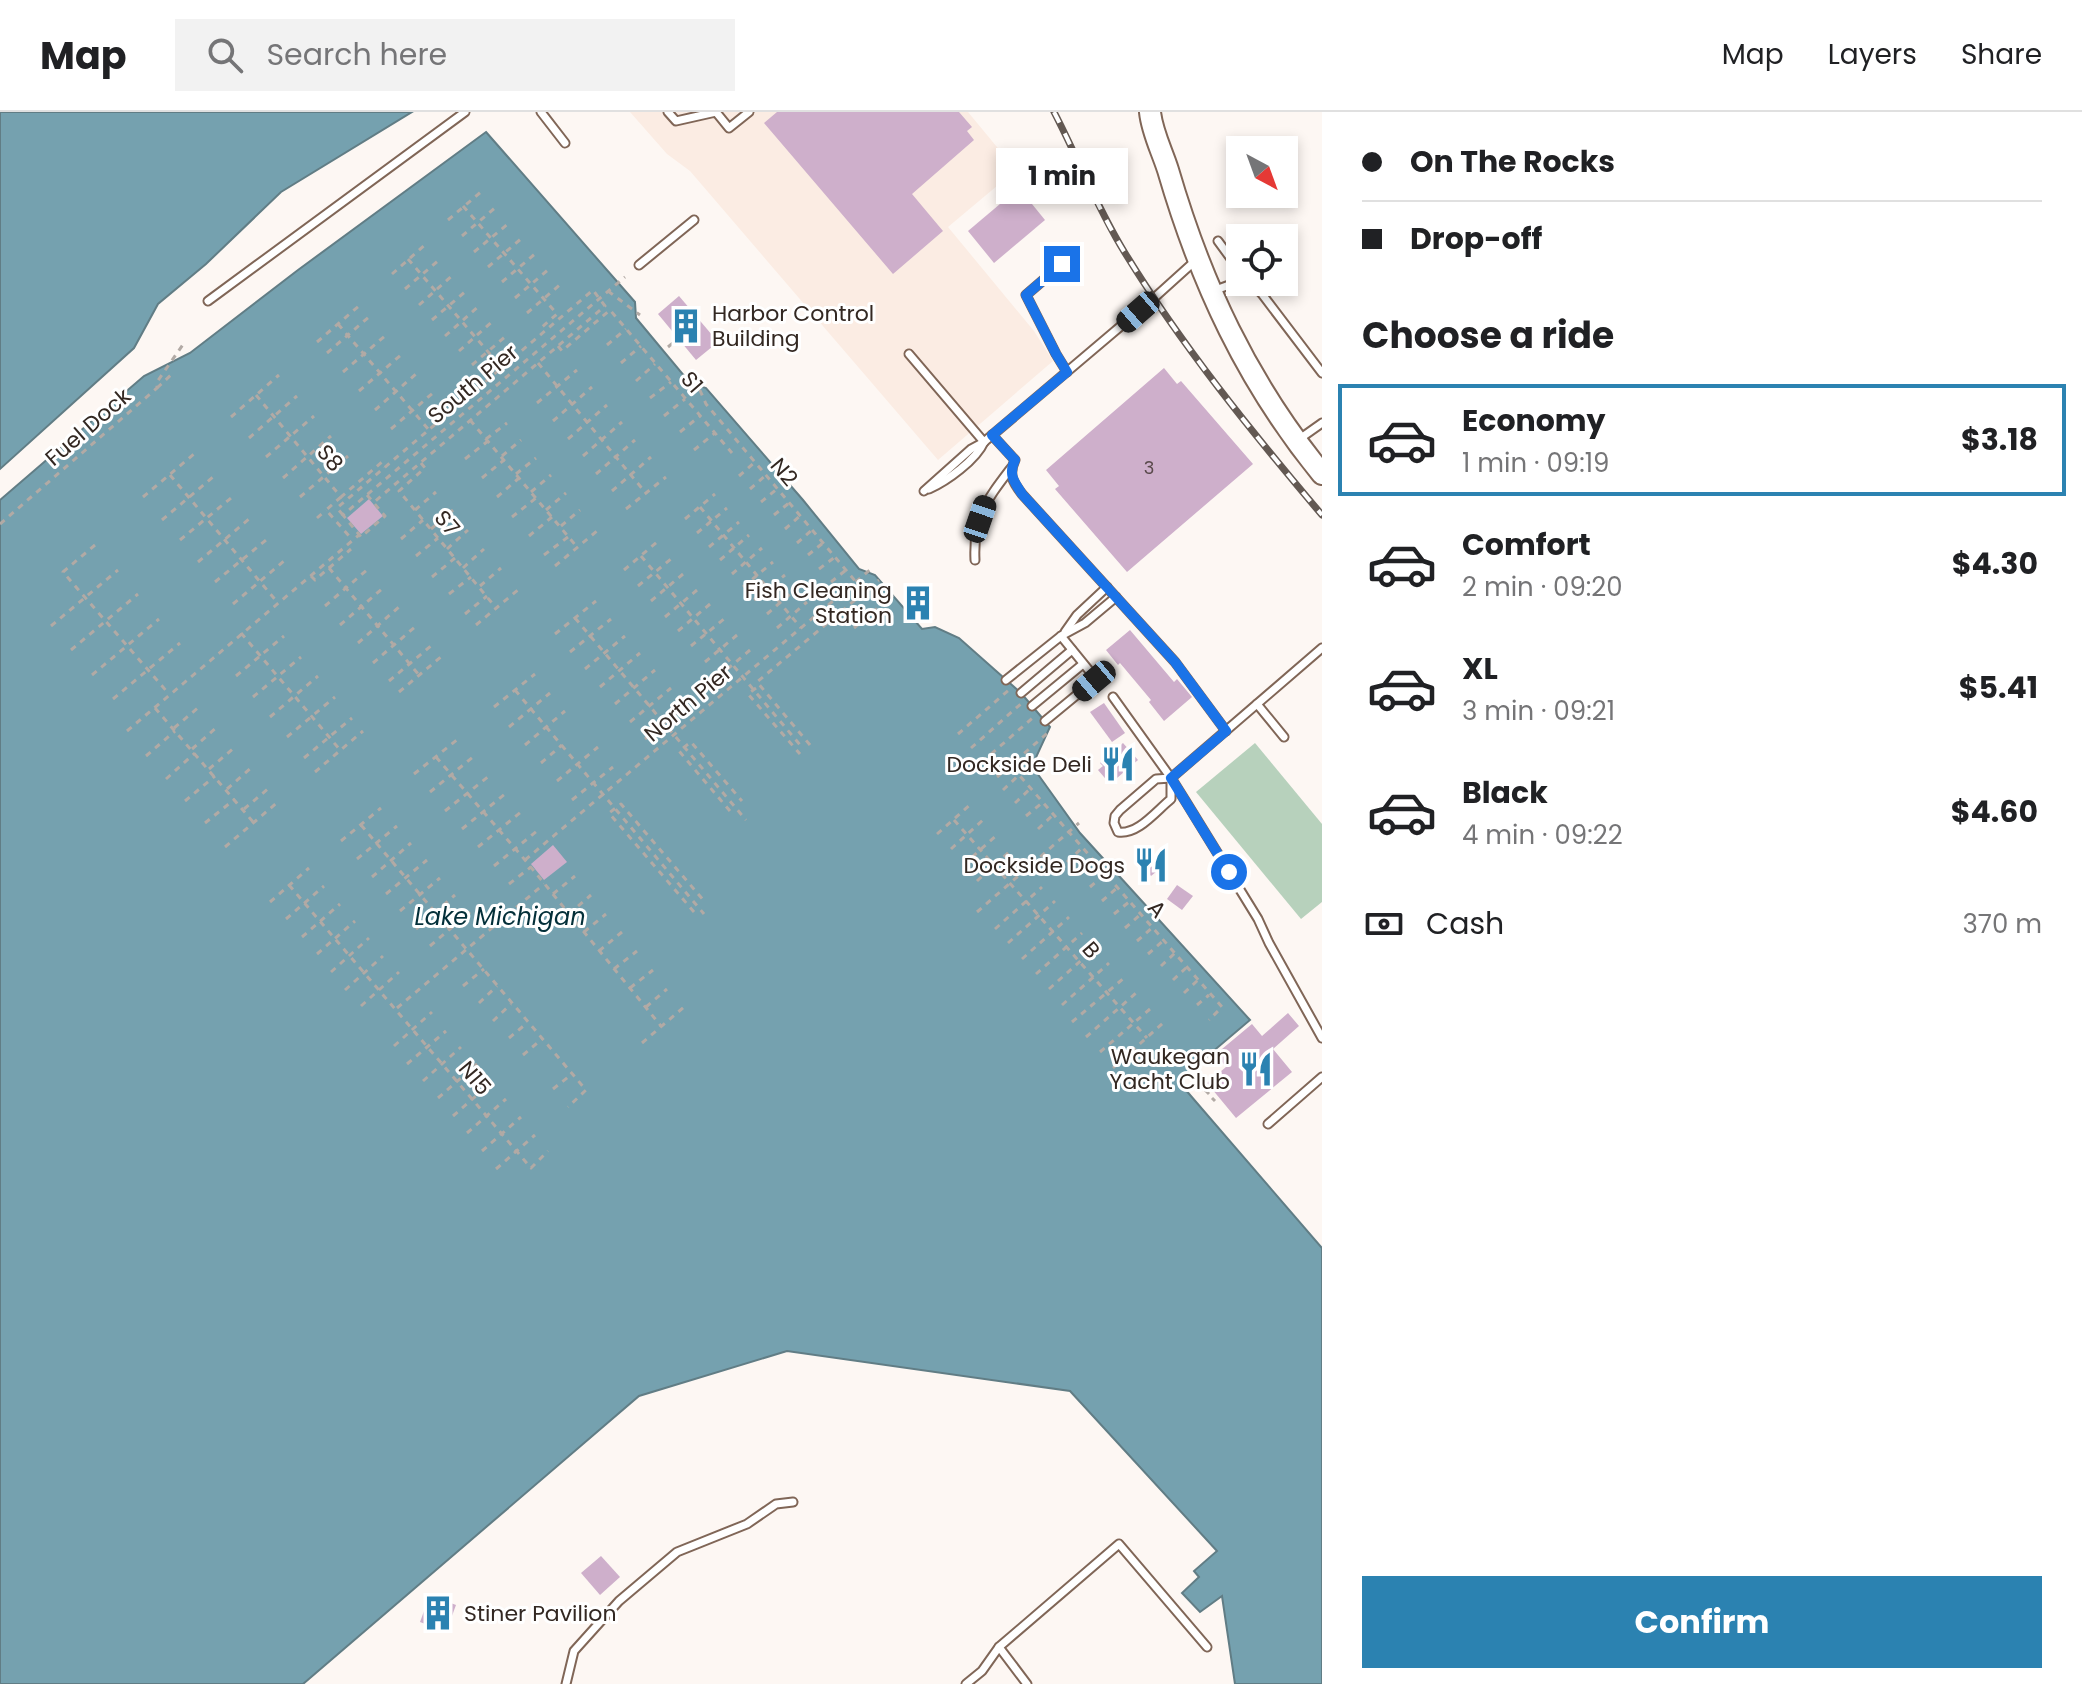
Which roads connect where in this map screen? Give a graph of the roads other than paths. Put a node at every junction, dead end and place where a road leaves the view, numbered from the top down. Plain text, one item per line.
1 (465, 112) edge
2 (541, 112) edge
3 (668, 112) edge
4 (749, 112) edge
5 (1150, 112) edge
6 (565, 143) dead end
7 (694, 220) dead end
8 (1218, 241) dead end
9 (1226, 253) edge
10 (1196, 259) junction
11 (1062, 264) dead end
12 (639, 265) dead end
13 (1226, 286) edge
14 (1211, 291) junction
15 (1264, 296) edge
16 (208, 301) dead end
17 (909, 354) dead end
18 (1067, 372) junction
19 (1322, 373) edge
20 (1322, 423) edge
21 (992, 435) junction
22 (1296, 441) junction
23 (984, 442) junction
24 (1011, 468) junction
25 (1322, 474) edge
26 (975, 560) dead end
27 (1107, 587) junction
28 (1116, 597) junction
29 (1061, 636) junction
30 (1072, 650) junction
31 (1321, 650) edge
32 (1083, 664) junction
33 (1006, 680) dead end
34 (1021, 693) dead end
35 (1113, 697) dead end
36 (1257, 704) junction
37 (1032, 706) dead end
38 (1045, 721) dead end
39 (1226, 731) junction
40 (1284, 737) dead end
41 (1171, 778) junction
42 (1322, 1038) edge
43 (1322, 1077) edge
44 (1268, 1124) dead end
45 (793, 1502) dead end
46 (999, 1647) junction
47 (1207, 1647) dead end
48 (566, 1684) edge
49 (966, 1684) edge
50 (1027, 1684) edge

1 - 16 lane
2 - 6 lane
3 - 4 lane
5 - 10 street
7 - 12 lane
8 - 9 lane
10 - 14 street
10 - 18 lane
11 - 18 lane
13 - 14 lane
14 - 22 street
15 - 19 lane
17 - 23 lane
18 - 21 lane
20 - 22 lane
21 - 23 lane
21 - 24 lane
22 - 25 street
23 - 23 lane
24 - 26 lane
24 - 27 lane
27 - 28 lane
27 - 29 lane
28 - 29 lane
28 - 39 lane
29 - 30 lane
29 - 33 lane
30 - 32 lane
30 - 34 lane
31 - 36 lane
32 - 37 lane
32 - 38 lane
35 - 41 lane
36 - 39 lane
36 - 40 lane
39 - 41 lane
41 - 41 lane
41 - 42 lane
43 - 44 lane
45 - 48 lane
46 - 47 lane
46 - 49 lane
46 - 50 lane

